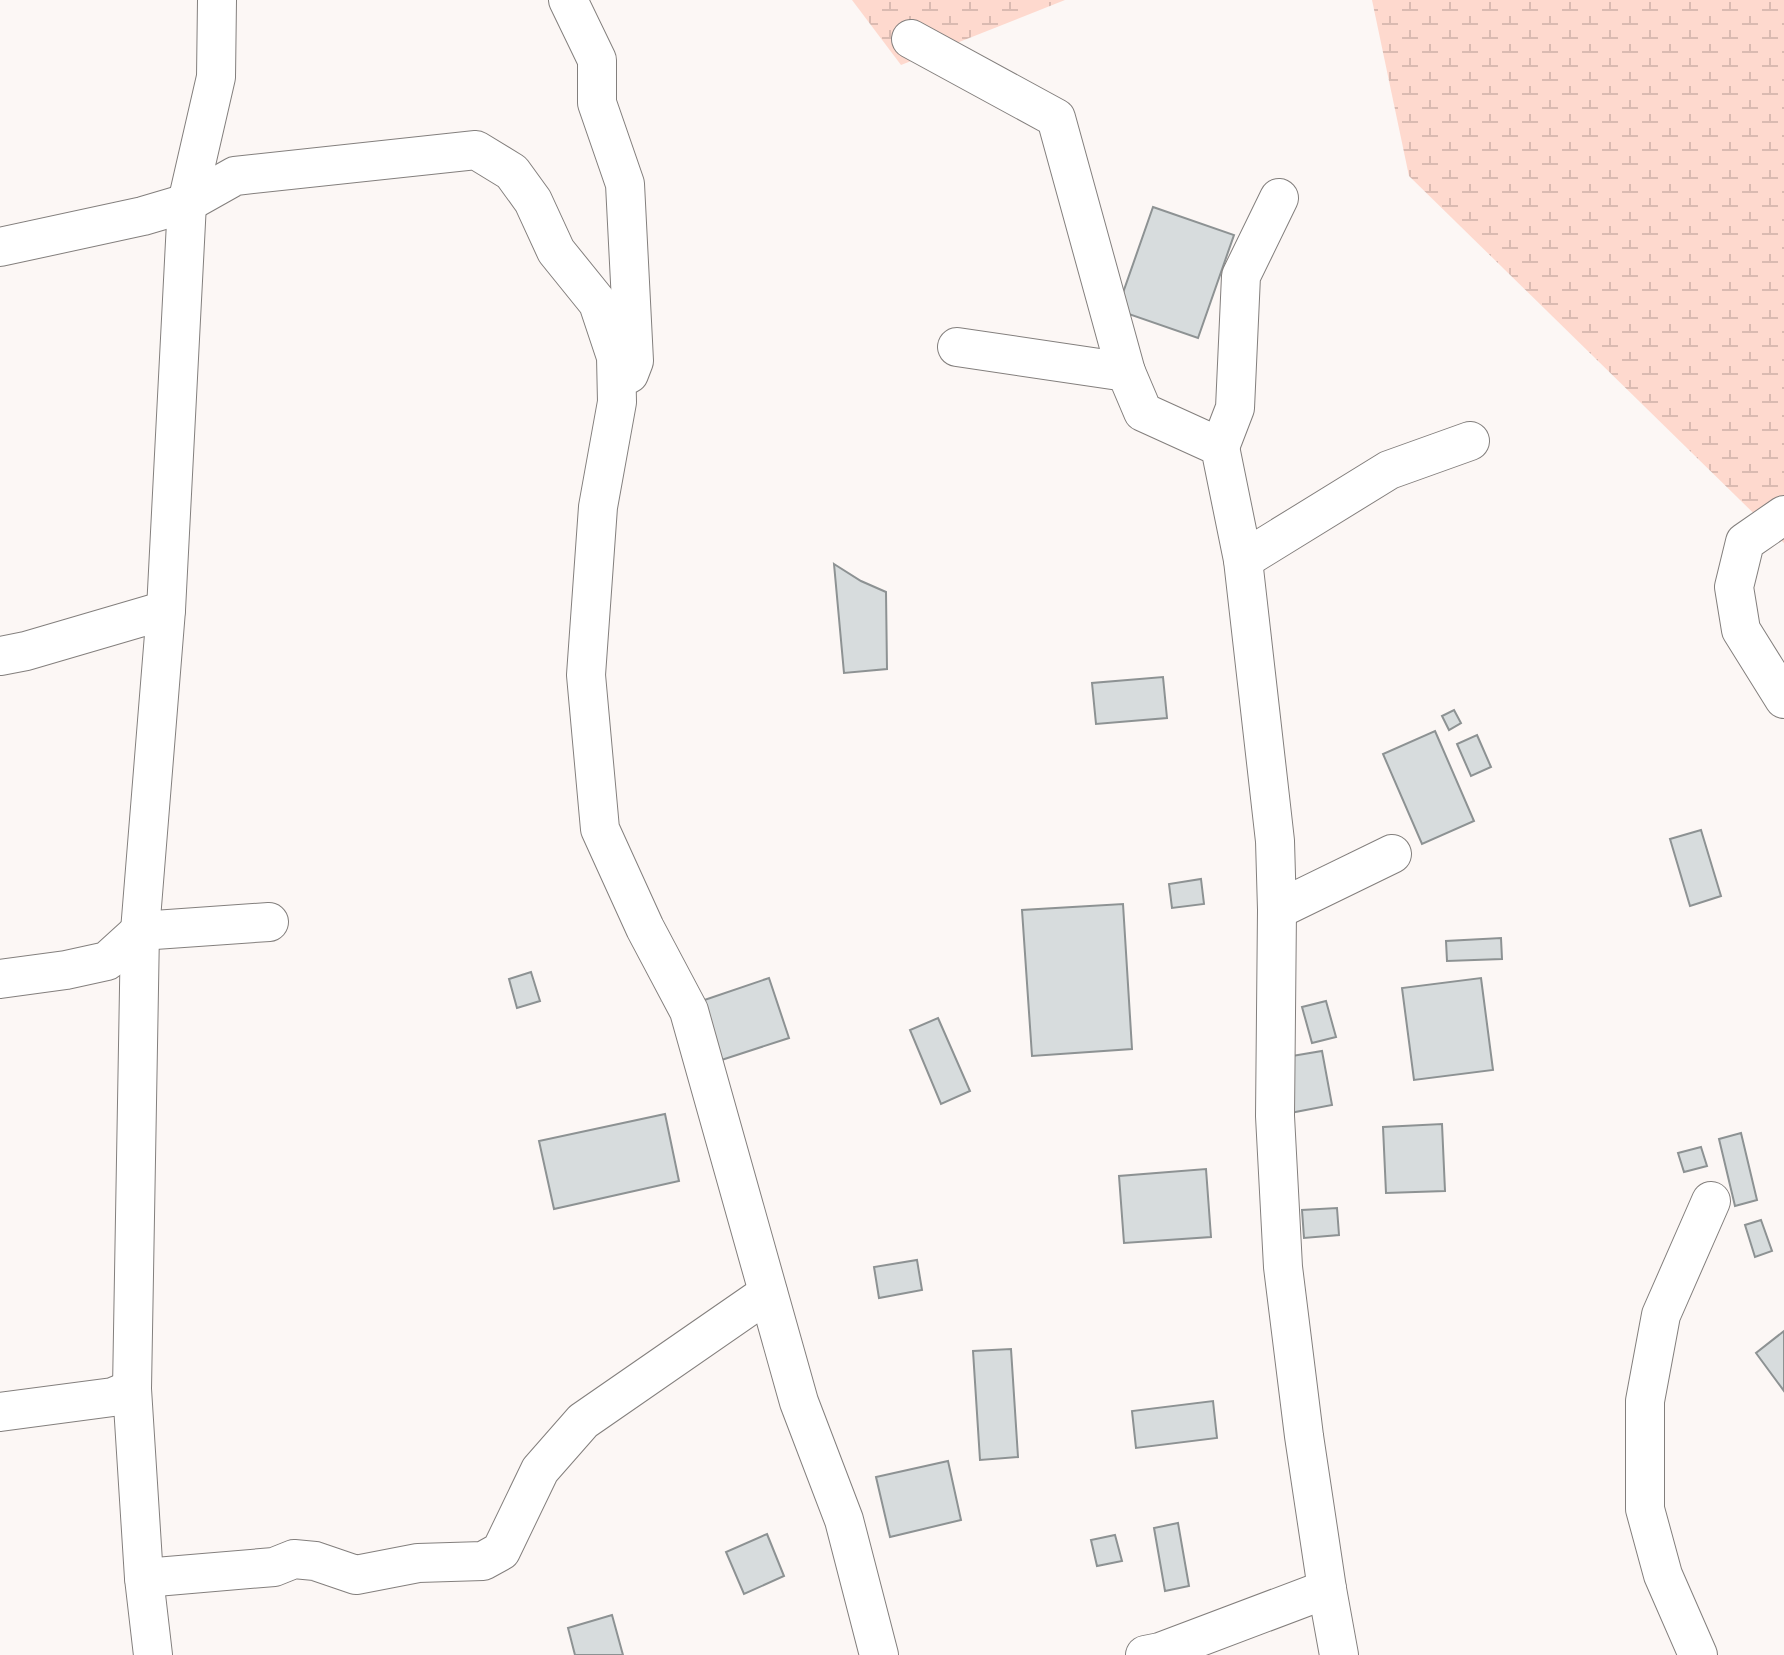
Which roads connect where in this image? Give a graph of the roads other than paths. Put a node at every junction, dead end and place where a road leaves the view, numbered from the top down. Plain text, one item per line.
1 (217, 0) edge
2 (568, 0) edge
3 (911, 39) dead end
4 (1279, 198) dead end
5 (187, 203) junction
6 (0, 247) edge
7 (957, 347) dead end
8 (1126, 372) junction
9 (617, 402) junction
10 (1470, 441) dead end
11 (1220, 447) junction
12 (1784, 515) edge
13 (1243, 560) junction
14 (166, 610) junction
15 (0, 656) edge
16 (1784, 699) edge
17 (1392, 854) dead end
18 (1277, 910) junction
19 (269, 922) dead end
20 (140, 931) junction
21 (0, 979) edge
22 (1711, 1201) dead end
23 (768, 1293) junction
24 (132, 1389) junction
25 (0, 1412) edge
26 (144, 1578) junction
27 (1327, 1589) junction
28 (153, 1655) edge
29 (879, 1655) edge
30 (1145, 1655) edge
31 (1339, 1655) edge
32 (1698, 1655) edge

1 - 5 street
2 - 9 street
3 - 8 street
4 - 11 street
5 - 6 street
5 - 9 street
5 - 14 street
7 - 8 street
8 - 11 street
9 - 23 street
10 - 13 street
11 - 13 street
12 - 16 street
13 - 18 street
14 - 15 street
14 - 20 street
17 - 18 street
18 - 27 street
19 - 20 street
20 - 21 street
20 - 24 street
22 - 32 street
23 - 26 street
23 - 29 street
24 - 25 street
24 - 26 street
26 - 28 street
27 - 30 street
27 - 31 street

